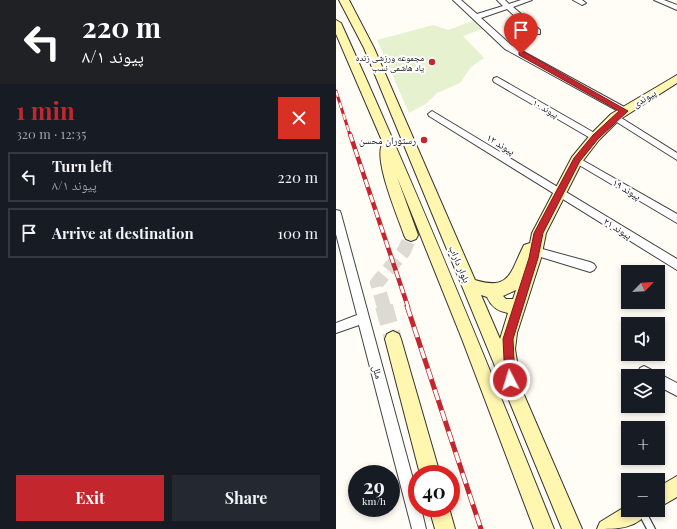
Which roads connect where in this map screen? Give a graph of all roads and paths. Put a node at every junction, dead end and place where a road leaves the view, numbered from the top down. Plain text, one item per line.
1 (344, 0) edge
2 (457, 0) edge
3 (501, 0) edge
4 (528, 0) edge
5 (658, 0) edge
6 (508, 6) junction
7 (677, 8) edge
8 (476, 17) junction
9 (358, 26) junction
10 (337, 27) edge
11 (536, 32) dead end
12 (369, 48) junction
13 (349, 55) junction
14 (677, 78) edge
15 (497, 80) dead end
16 (432, 114) dead end
17 (620, 114) junction
18 (387, 137) junction
19 (595, 137) junction
20 (677, 157) edge
21 (577, 160) junction
22 (559, 192) junction
23 (336, 214) edge
24 (677, 219) edge
25 (539, 233) junction
26 (410, 235) tunnel mouth
27 (535, 251) junction
28 (677, 265) edge
29 (590, 267) dead end
30 (469, 285) junction
31 (492, 291) junction
32 (519, 304) junction
33 (364, 318) junction
34 (336, 328) edge
35 (393, 339) tunnel mouth
36 (510, 380) junction
37 (665, 383) edge
38 (677, 390) edge
39 (428, 465) edge
40 (677, 486) edge
41 (665, 494) edge
42 (442, 517) edge
43 (627, 517) edge
44 (645, 517) edge
45 (419, 529) edge
46 (445, 529) edge
47 (544, 529) edge
48 (572, 529) edge
49 (607, 529) edge
50 (651, 529) edge

1 - 9 main road, بلوار داراب
2 - 8 street
3 - 6 street
4 - 6 street
5 - 7 street
6 - 8 street
6 - 11 street
8 - 17 street
9 - 10 main road
9 - 12 main road, بلوار داراب
10 - 13 main road, بلوار داراب
12 - 13 main road
12 - 30 main road, بلوار داراب
13 - 18 main road, بلوار داراب
14 - 17 main road, پیوندی
15 - 19 street, پیوند ۱۰
16 - 22 street, پیوند ۱۲
17 - 19 main road, پیوندی
17 - 20 street
18 - 26 main road
18 - 47 main road, بلوار داراب
19 - 21 main road, پیوندی
21 - 22 main road, پیوندی
21 - 24 street, پیوند ۱۹
22 - 25 main road, پیوندی
22 - 28 street, پیوند ۲۱
23 - 33 street, ملل
25 - 27 main road, پیوندی
25 - 31 main road
27 - 29 street
27 - 32 main road, پیوندی
30 - 31 main road
30 - 36 main road, بلوار داراب
31 - 32 main road
32 - 36 main road, پیوندی
33 - 34 street
33 - 45 street, ملل
35 - 39 main road
36 - 48 main road, بلوار داراب
37 - 38 street
40 - 41 main road
42 - 46 main road
43 - 49 main road
44 - 50 lane

